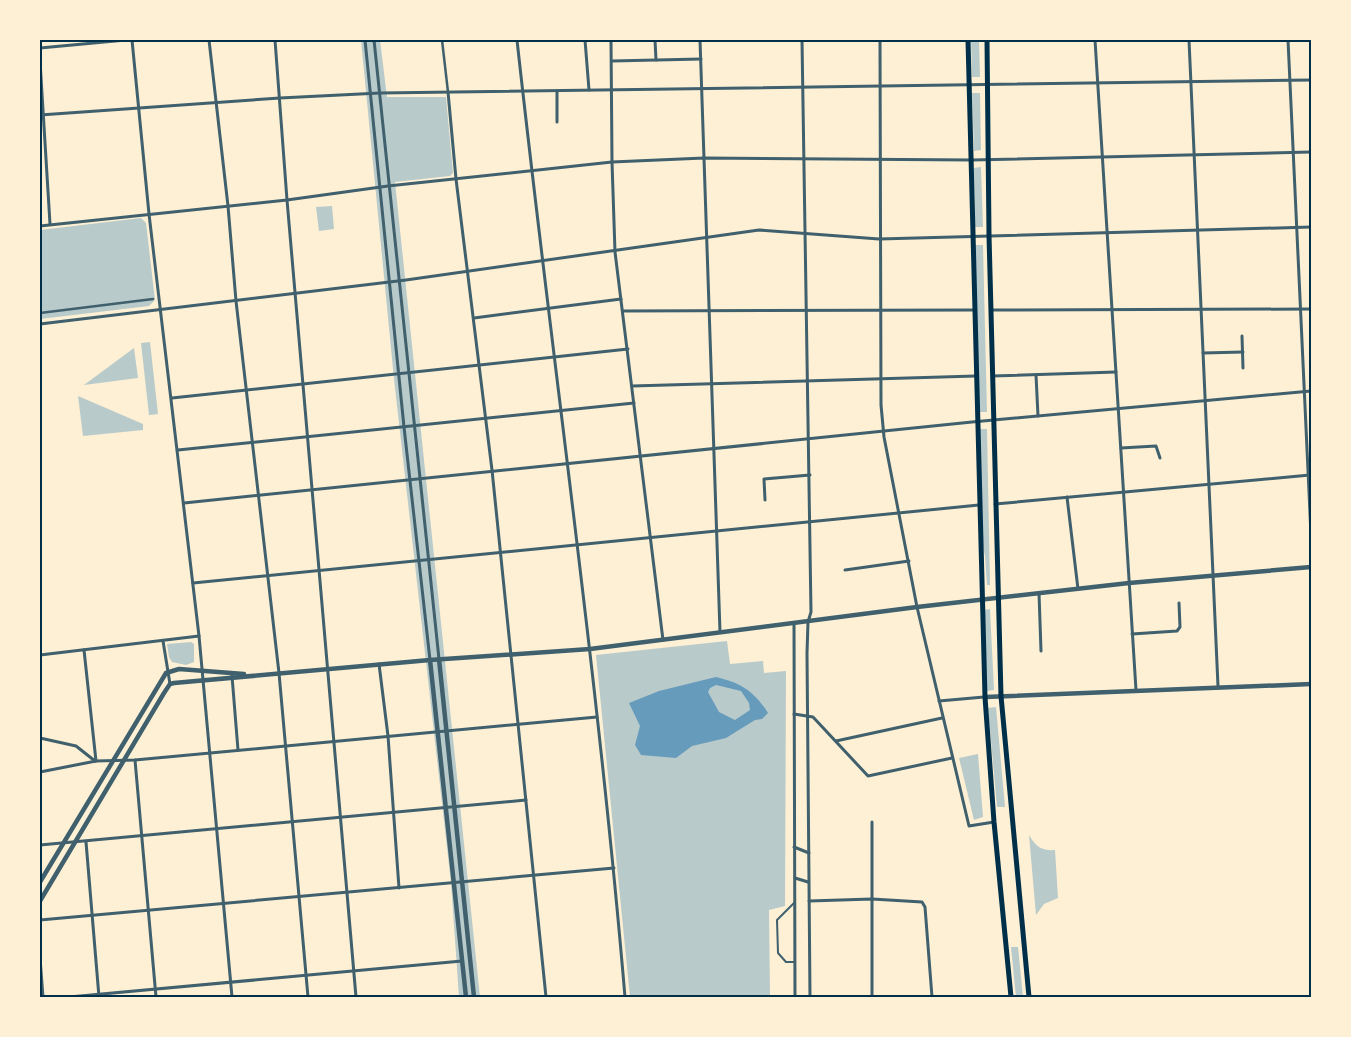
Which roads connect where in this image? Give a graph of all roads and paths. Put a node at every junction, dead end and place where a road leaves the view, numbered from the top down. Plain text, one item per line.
1 (126, 40) edge
2 (132, 40) edge
3 (209, 40) edge
4 (275, 40) edge
5 (365, 40) edge
6 (374, 40) edge
7 (442, 40) edge
8 (517, 40) edge
9 (585, 40) edge
10 (611, 40) edge
11 (655, 40) edge
12 (700, 40) edge
13 (802, 40) edge
14 (880, 40) edge
15 (968, 40) edge
16 (987, 40) edge
17 (1095, 40) edge
18 (1189, 40) edge
19 (1288, 40) edge
20 (40, 48) edge
21 (701, 59) junction
22 (656, 60) junction
23 (40, 61) edge
24 (612, 61) junction
25 (1311, 80) edge
26 (1289, 81) junction
27 (1190, 82) junction
28 (1098, 83) junction
29 (969, 84) junction
30 (988, 84) junction
31 (881, 86) junction
32 (803, 87) junction
33 (702, 89) junction
34 (589, 90) junction
35 (612, 90) junction
36 (522, 91) junction
37 (557, 91) junction
38 (448, 92) junction
39 (370, 94) junction
40 (380, 94) junction
41 (280, 98) junction
42 (217, 103) junction
43 (140, 110) junction
44 (41, 115) edge
45 (557, 122) dead end
46 (1292, 152) junction
47 (1311, 152) edge
48 (1194, 154) junction
49 (1102, 157) junction
50 (704, 158) junction
51 (804, 159) junction
52 (880, 159) junction
53 (988, 159) junction
54 (972, 160) junction
55 (612, 162) junction
56 (532, 171) junction
57 (456, 179) junction
58 (388, 186) junction
59 (379, 187) junction
60 (287, 200) junction
61 (228, 206) junction
62 (149, 214) junction
63 (50, 224) junction
64 (40, 226) edge
65 (1296, 227) junction
66 (1311, 227) edge
67 (1197, 230) junction
68 (1107, 232) junction
69 (804, 234) junction
70 (989, 235) junction
71 (706, 236) junction
72 (974, 236) junction
73 (879, 239) junction
74 (615, 252) junction
75 (543, 261) junction
76 (469, 271) junction
77 (398, 281) junction
78 (390, 282) junction
79 (295, 294) junction
80 (153, 299) dead end
81 (621, 299) junction
82 (236, 301) junction
83 (549, 308) junction
84 (161, 309) junction
85 (1200, 309) junction
86 (1300, 309) junction
87 (1311, 309) edge
88 (806, 310) junction
89 (880, 310) junction
90 (975, 310) junction
91 (991, 310) junction
92 (1112, 310) junction
93 (623, 311) junction
94 (709, 311) junction
95 (40, 313) edge
96 (474, 318) junction
97 (40, 324) edge
98 (1242, 336) dead end
99 (628, 349) junction
100 (1242, 352) junction
101 (1203, 353) junction
102 (554, 356) junction
103 (480, 365) junction
104 (1243, 368) dead end
105 (408, 372) junction
106 (1116, 372) junction
107 (399, 374) junction
108 (1036, 375) junction
109 (976, 376) junction
110 (992, 376) junction
111 (880, 379) junction
112 (808, 381) junction
113 (711, 383) junction
114 (302, 384) junction
115 (632, 386) junction
116 (246, 390) junction
117 (1311, 391) edge
118 (1304, 392) junction
119 (172, 398) junction
120 (1205, 401) junction
121 (634, 403) junction
122 (1118, 409) junction
123 (561, 411) junction
124 (1038, 416) junction
125 (486, 418) junction
126 (993, 420) junction
127 (976, 421) junction
128 (414, 426) junction
129 (404, 427) junction
130 (884, 431) junction
131 (307, 437) junction
132 (809, 438) junction
133 (253, 442) junction
134 (712, 448) junction
135 (1121, 448) junction
136 (178, 450) junction
137 (641, 455) junction
138 (1160, 458) dead end
139 (567, 463) junction
140 (492, 470) junction
141 (810, 475) junction
142 (1310, 475) edge
143 (420, 478) junction
144 (410, 479) junction
145 (1209, 484) junction
146 (312, 490) junction
147 (1124, 492) junction
148 (259, 496) junction
149 (1066, 497) junction
150 (765, 500) dead end
151 (184, 503) junction
152 (996, 504) junction
153 (979, 505) junction
154 (1311, 509) edge
155 (900, 511) junction
156 (811, 523) junction
157 (716, 532) junction
158 (1311, 535) edge
159 (651, 538) junction
160 (576, 546) junction
161 (500, 554) junction
162 (419, 560) junction
163 (428, 560) junction
164 (909, 561) junction
165 (1311, 567) edge
166 (319, 569) junction
167 (845, 570) dead end
168 (268, 574) junction
169 (1213, 575) junction
170 (192, 583) junction
171 (1129, 583) junction
172 (1078, 589) junction
173 (1039, 593) junction
174 (998, 598) junction
175 (982, 600) junction
176 (1179, 603) dead end
177 (917, 607) junction
178 (808, 622) junction
179 (794, 623) junction
180 (720, 632) junction
181 (1132, 634) junction
182 (199, 636) junction
183 (663, 640) junction
184 (163, 641) junction
185 (590, 649) junction
186 (84, 650) junction
187 (1041, 651) dead end
188 (40, 655) edge
189 (510, 655) junction
190 (439, 659) junction
191 (430, 660) junction
192 (379, 664) junction
193 (328, 669) junction
194 (202, 671) junction
195 (168, 672) junction
196 (279, 672) junction
197 (232, 676) junction
198 (203, 681) junction
199 (170, 684) junction
200 (1311, 684) edge
201 (1218, 686) junction
202 (1136, 690) junction
203 (1001, 696) junction
204 (985, 697) junction
205 (939, 701) junction
206 (794, 714) junction
207 (807, 714) junction
208 (597, 717) junction
209 (942, 718) junction
210 (518, 724) junction
211 (446, 731) junction
212 (438, 732) junction
213 (388, 736) junction
214 (40, 738) edge
215 (335, 741) junction
216 (836, 741) junction
217 (285, 746) junction
218 (238, 750) junction
219 (211, 753) junction
220 (952, 758) junction
221 (135, 760) junction
222 (96, 761) junction
223 (113, 761) junction
224 (125, 761) junction
225 (40, 772) edge
226 (526, 800) junction
227 (454, 807) junction
228 (447, 808) junction
229 (394, 813) junction
230 (342, 818) junction
231 (293, 822) junction
232 (872, 822) dead end
233 (994, 822) junction
234 (218, 829) junction
235 (142, 836) junction
236 (75, 842) junction
237 (86, 842) junction
238 (63, 844) junction
239 (40, 845) edge
240 (794, 847) junction
241 (809, 853) junction
242 (614, 868) junction
243 (534, 875) junction
244 (795, 878) junction
245 (40, 882) edge
246 (461, 882) junction
247 (809, 882) junction
248 (454, 883) junction
249 (399, 888) junction
250 (346, 893) junction
251 (299, 897) junction
252 (872, 899) junction
253 (40, 901) edge
254 (809, 901) junction
255 (795, 902) junction
256 (224, 904) junction
257 (148, 911) junction
258 (92, 916) junction
259 (40, 920) edge
260 (40, 958) edge
261 (462, 961) junction
262 (795, 962) junction
263 (354, 971) junction
264 (306, 976) junction
265 (231, 983) junction
266 (155, 990) junction
267 (99, 996) edge
268 (44, 997) edge
269 (69, 997) edge
270 (156, 997) edge
271 (232, 997) edge
272 (308, 997) edge
273 (356, 997) edge
274 (466, 997) edge
275 (474, 997) edge
276 (546, 997) edge
277 (625, 997) edge
278 (795, 997) edge
279 (810, 997) edge
280 (872, 997) edge
281 (932, 997) edge
282 (1011, 997) edge
283 (1029, 997) edge

1 - 20 street
2 - 43 street
3 - 42 street
4 - 41 street
5 - 39 street
6 - 40 street
7 - 38 street
8 - 36 street
9 - 34 street
10 - 24 street
11 - 22 street
12 - 21 street
13 - 32 street
14 - 31 street
15 - 29 main road
16 - 30 main road
17 - 28 street
18 - 27 street
19 - 26 street
21 - 22 street
21 - 33 street
22 - 24 street
23 - 44 street
24 - 35 street
25 - 26 street
26 - 27 street
26 - 46 street
27 - 28 street
27 - 48 street
28 - 30 street
28 - 49 street
29 - 30 street
29 - 31 street
29 - 54 main road
30 - 53 main road
31 - 32 street
31 - 52 street
32 - 33 street
32 - 51 street
33 - 35 street
33 - 50 street
34 - 35 street
34 - 37 street
35 - 55 street
36 - 37 street
36 - 38 street
36 - 56 street
37 - 45 street
38 - 40 street
38 - 57 street
39 - 40 street
39 - 41 street
39 - 59 street
40 - 58 street
41 - 42 street
41 - 60 street
42 - 43 street
42 - 61 street
43 - 44 street
43 - 62 street
44 - 63 street
46 - 47 street
46 - 48 street
46 - 65 street
48 - 49 street
48 - 67 street
49 - 53 street
49 - 68 street
50 - 51 street
50 - 55 street
50 - 71 street
51 - 52 street
51 - 69 street
52 - 54 street
52 - 73 street
53 - 54 street
53 - 70 main road
54 - 72 main road
55 - 56 street
55 - 74 street
56 - 57 street
56 - 75 street
57 - 58 street
57 - 76 street
58 - 59 street
58 - 77 street
59 - 60 street
59 - 78 street
60 - 61 street
60 - 79 street
61 - 62 street
61 - 82 street
62 - 63 street
62 - 84 street
63 - 64 street
65 - 66 street
65 - 67 street
65 - 86 street
67 - 68 street
67 - 85 street
68 - 70 street
68 - 92 street
69 - 71 street
69 - 73 street
69 - 88 street
70 - 72 street
70 - 91 main road
71 - 74 street
71 - 94 street
72 - 73 street
72 - 90 main road
73 - 89 street
74 - 75 street
74 - 81 street
75 - 76 street
75 - 83 street
76 - 77 street
76 - 96 street
77 - 78 street
77 - 105 street
78 - 79 street
78 - 107 street
79 - 82 street
79 - 114 street
80 - 95 street
81 - 83 street
81 - 93 street
82 - 84 street
82 - 116 street
83 - 96 street
83 - 102 street
84 - 97 street
84 - 119 street
85 - 86 street
85 - 92 street
85 - 101 street
86 - 87 street
86 - 118 street
88 - 89 street
88 - 94 street
88 - 112 street
89 - 90 street
89 - 111 street
90 - 109 main road
91 - 92 street
91 - 110 main road
92 - 106 street
93 - 94 street
93 - 99 street
94 - 113 street
96 - 103 street
98 - 100 street
99 - 102 street
99 - 115 street
100 - 101 street
100 - 104 street
101 - 120 street
102 - 103 street
102 - 123 street
103 - 105 street
103 - 125 street
105 - 107 street
105 - 128 street
106 - 108 street
106 - 122 street
107 - 114 street
107 - 129 street
108 - 110 street
108 - 124 street
109 - 111 street
109 - 127 main road
110 - 126 main road
111 - 112 street
111 - 130 street
112 - 113 street
112 - 132 street
113 - 115 street
113 - 134 street
114 - 116 street
114 - 131 street
115 - 121 street
116 - 119 street
116 - 133 street
117 - 118 street
118 - 120 street
118 - 142 street
119 - 136 street
120 - 122 street
120 - 145 street
121 - 123 street
121 - 137 street
122 - 124 street
122 - 135 street
123 - 125 street
123 - 139 street
124 - 126 street
125 - 128 street
125 - 140 street
126 - 127 street
126 - 152 main road
127 - 130 street
127 - 153 main road
128 - 129 street
128 - 143 street
129 - 131 street
129 - 144 street
130 - 132 street
130 - 155 street
131 - 133 street
131 - 146 street
132 - 134 street
132 - 141 street
133 - 136 street
133 - 148 street
134 - 137 street
134 - 157 street
135 - 138 street
135 - 147 street
136 - 151 street
137 - 139 street
137 - 159 street
139 - 140 street
139 - 160 street
140 - 143 street
140 - 161 street
141 - 150 street
141 - 156 street
142 - 145 street
142 - 154 street
143 - 144 street
143 - 163 street
144 - 146 street
144 - 162 street
145 - 147 street
145 - 169 street
146 - 148 street
146 - 166 street
147 - 149 street
147 - 171 street
148 - 151 street
148 - 168 street
149 - 152 street
149 - 172 street
151 - 170 street
152 - 174 main road
153 - 155 street
153 - 175 main road
154 - 158 street
155 - 156 street
155 - 164 street
156 - 157 street
156 - 178 street
157 - 159 street
157 - 180 street
159 - 160 street
159 - 183 street
160 - 161 street
160 - 185 street
161 - 163 street
161 - 189 street
162 - 163 street
162 - 166 street
162 - 191 street
163 - 190 street
164 - 167 street
164 - 177 street
165 - 169 street
166 - 168 street
166 - 193 street
168 - 170 street
168 - 196 street
169 - 171 street
169 - 201 street
170 - 182 street
171 - 172 street
171 - 181 street
172 - 173 street
173 - 174 street
173 - 187 street
174 - 175 street
174 - 203 main road
175 - 177 street
175 - 204 main road
176 - 181 street
177 - 178 street
177 - 205 street
178 - 179 street
178 - 207 street
179 - 180 street
179 - 206 street
180 - 183 street
181 - 202 street
182 - 184 street
182 - 194 street
183 - 185 street
184 - 186 street
184 - 195 street
185 - 189 street
185 - 208 street
186 - 188 street
186 - 222 street
189 - 190 street
189 - 210 street
190 - 191 street
190 - 211 street
191 - 192 street
191 - 212 street
192 - 193 street
192 - 213 street
193 - 196 street
193 - 215 street
194 - 195 street
194 - 197 street
194 - 198 street
195 - 199 street
195 - 223 street
196 - 197 street
196 - 217 street
197 - 198 street
197 - 218 street
198 - 199 street
198 - 219 street
199 - 224 street
200 - 201 street
201 - 202 street
202 - 203 street
203 - 204 street
203 - 283 main road
204 - 205 street
204 - 233 main road
205 - 209 street
206 - 207 street
206 - 240 street
207 - 216 street
207 - 241 street
208 - 210 street
208 - 242 street
209 - 216 street
209 - 220 street
210 - 211 street
210 - 226 street
211 - 212 street
211 - 227 street
212 - 213 street
212 - 228 street
213 - 215 street
213 - 229 street
214 - 222 street
215 - 217 street
215 - 230 street
216 - 220 street
217 - 218 street
217 - 231 street
218 - 219 street
219 - 221 street
219 - 234 street
220 - 233 street
221 - 224 street
221 - 235 street
222 - 223 street
222 - 225 street
223 - 224 street
223 - 238 street
224 - 236 street
226 - 227 street
226 - 243 street
227 - 228 street
227 - 246 street
228 - 229 street
228 - 248 street
229 - 230 street
229 - 249 street
230 - 231 street
230 - 250 street
231 - 234 street
231 - 251 street
232 - 252 street
233 - 282 main road
234 - 235 street
234 - 256 street
235 - 237 street
235 - 257 street
236 - 237 street
236 - 238 street
236 - 253 street
237 - 258 street
238 - 239 street
238 - 245 street
240 - 241 street
240 - 244 street
241 - 247 street
242 - 243 street
242 - 277 street
243 - 246 street
243 - 276 street
244 - 247 street
244 - 255 street
246 - 248 street
246 - 275 street
247 - 254 street
248 - 249 street
248 - 261 street
249 - 250 street
250 - 251 street
250 - 263 street
251 - 256 street
251 - 264 street
252 - 254 street
252 - 280 street
252 - 281 street
254 - 279 street
255 - 262 street
255 - 262 lane
256 - 257 street
256 - 265 street
257 - 258 street
257 - 266 street
258 - 259 street
258 - 267 street
260 - 268 street
261 - 263 street
261 - 274 street
262 - 278 street
263 - 264 street
263 - 273 street
264 - 265 street
264 - 272 street
265 - 266 street
265 - 271 street
266 - 267 street
266 - 270 street
267 - 269 street

